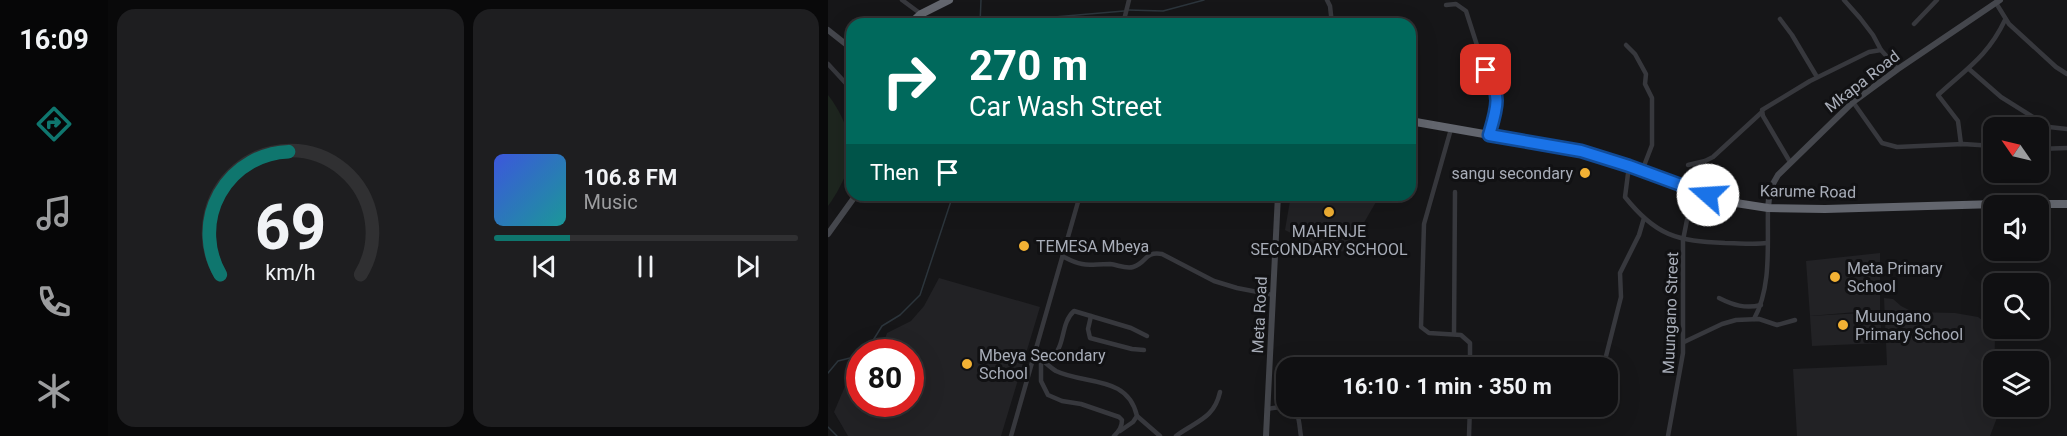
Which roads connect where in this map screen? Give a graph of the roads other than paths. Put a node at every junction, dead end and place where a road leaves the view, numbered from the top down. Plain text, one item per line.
1 (902, 0) edge
2 (950, 0) edge
3 (1129, 0) edge
4 (1327, 0) edge
5 (1844, 0) edge
6 (1937, 0) edge
7 (1998, 2) edge
8 (1446, 5) dead end
9 (921, 14) junction
10 (917, 18) edge
11 (1126, 18) edge
12 (1331, 18) edge
13 (1780, 19) dead end
14 (2005, 20) junction
15 (1914, 24) dead end
16 (828, 30) edge
17 (846, 44) edge
18 (1626, 45) dead end
19 (1881, 50) junction
20 (828, 64) edge
21 (1898, 69) junction
22 (1969, 69) junction
23 (2067, 74) edge
24 (1817, 77) junction
25 (846, 84) edge
26 (1853, 102) junction
27 (1762, 112) junction
28 (1416, 123) edge
29 (1451, 129) junction
30 (2067, 129) edge
31 (1489, 135) junction
32 (1961, 144) junction
33 (1983, 145) edge
34 (2067, 148) edge
35 (2049, 149) edge
36 (1790, 162) junction
37 (1688, 165) dead end
38 (1629, 166) junction
39 (1642, 171) junction
40 (1693, 190) junction
41 (1455, 192) dead end
42 (852, 201) edge
43 (1078, 201) edge
44 (1278, 201) edge
45 (2067, 204) edge
46 (1768, 208) junction
47 (1644, 218) junction
48 (828, 234) edge
49 (1683, 240) junction
50 (1767, 243) junction
51 (1064, 257) junction
52 (1273, 295) junction
53 (1719, 298) dead end
54 (1761, 305) junction
55 (1091, 316) junction
56 (1754, 319) junction
57 (1795, 320) dead end
58 (1454, 334) junction
59 (1147, 336) dead end
60 (1684, 342) junction
61 (1144, 350) dead end
62 (1035, 355) junction
63 (1470, 357) edge
64 (1607, 357) edge
65 (1041, 359) junction
66 (1220, 392) dead end
67 (1276, 408) edge
68 (1267, 409) junction
69 (1137, 416) junction
70 (1298, 417) edge
71 (1470, 417) edge
72 (1120, 431) junction
73 (1011, 436) edge
74 (1114, 436) edge
75 (1160, 436) edge
76 (1176, 436) edge
77 (1266, 436) edge
78 (1301, 436) edge
79 (1469, 436) edge
80 (1668, 436) edge

1 - 9 street
2 - 9 highway
3 - 11 street
4 - 12 street
5 - 19 street
6 - 15 street
7 - 14 street
7 - 21 street, Mkapa Road
8 - 31 street
9 - 10 highway
13 - 24 street
14 - 22 street
14 - 23 street
16 - 17 street
18 - 39 street
19 - 21 street
19 - 24 street
20 - 25 street
21 - 26 street, Mkapa Road
22 - 30 street
22 - 32 street
24 - 27 street
26 - 32 street
26 - 36 street, Mkapa Road
27 - 36 street
27 - 37 street
28 - 29 highway, Karume Road
29 - 31 highway, Karume Road
29 - 58 street
31 - 38 highway, Karume Road
32 - 33 street
34 - 35 street
36 - 46 street, Mkapa Road
38 - 39 highway, Karume Road
38 - 47 street
39 - 40 highway, Karume Road
40 - 46 highway, Karume Road
40 - 49 street, Muungano Street
41 - 58 street
42 - 48 street
43 - 51 street
44 - 52 street, Meta Road
45 - 46 highway, Karume Road
46 - 50 street
47 - 49 street
47 - 64 street
49 - 50 street
49 - 60 street, Muungano Street
50 - 54 street
51 - 52 street
51 - 62 street
52 - 68 street, Meta Road
53 - 54 street
54 - 56 street
55 - 59 street
55 - 61 street
55 - 65 street
56 - 57 street
56 - 60 street
58 - 63 street
60 - 80 street, Muungano Street
62 - 65 street
62 - 73 street
65 - 69 street
65 - 72 street
66 - 76 street
67 - 68 street
68 - 77 street, Meta Road
69 - 72 street
69 - 75 street
70 - 78 street
71 - 79 street
72 - 74 street

